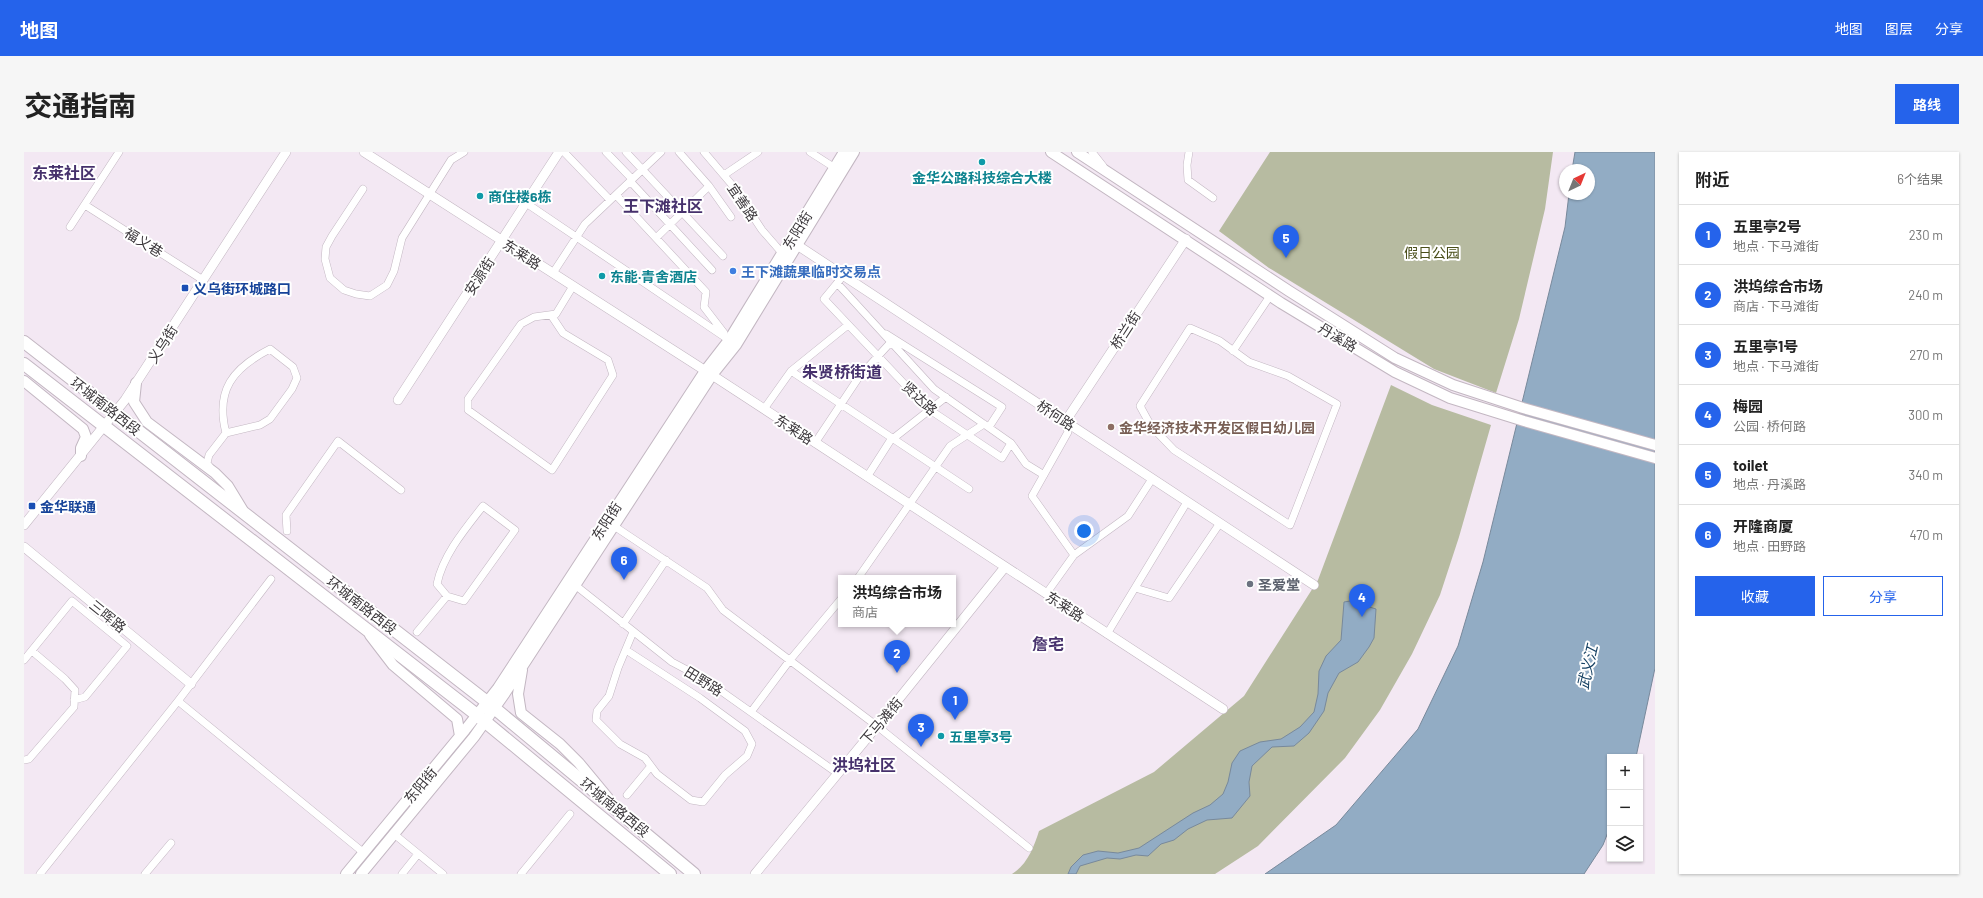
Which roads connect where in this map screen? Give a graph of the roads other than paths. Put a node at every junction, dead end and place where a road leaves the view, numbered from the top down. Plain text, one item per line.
1 (119, 152) edge
2 (286, 152) edge
3 (364, 152) edge
4 (464, 152) edge
5 (559, 152) edge
6 (564, 152) edge
7 (606, 152) edge
8 (626, 152) edge
9 (661, 152) edge
10 (679, 152) edge
11 (704, 152) edge
12 (758, 152) edge
13 (810, 152) edge
14 (844, 152) edge
15 (854, 152) edge
16 (1051, 152) edge
17 (1077, 152) edge
18 (1092, 152) edge
19 (1189, 152) edge
20 (835, 168) junction
21 (643, 169) junction
22 (1105, 170) junction
23 (724, 175) junction
24 (631, 180) junction
25 (708, 186) junction
26 (362, 189) dead end
27 (429, 194) junction
28 (613, 197) junction
29 (1213, 198) dead end
30 (526, 203) junction
31 (85, 205) junction
32 (682, 212) junction
33 (731, 217) dead end
34 (671, 225) junction
35 (70, 227) dead end
36 (576, 235) junction
37 (656, 238) junction
38 (1186, 239) junction
39 (502, 241) junction
40 (797, 245) junction
41 (782, 253) junction
42 (723, 256) dead end
43 (712, 270) dead end
44 (552, 273) junction
45 (843, 276) junction
46 (203, 280) junction
47 (837, 283) junction
48 (573, 286) junction
49 (1270, 296) junction
50 (551, 315) junction
51 (848, 325) junction
52 (878, 329) junction
53 (729, 340) junction
54 (24, 342) edge
55 (890, 342) junction
56 (1233, 350) junction
57 (878, 356) junction
58 (24, 364) edge
59 (792, 371) junction
60 (708, 373) junction
61 (24, 381) edge
62 (136, 383) junction
63 (946, 398) junction
64 (398, 400) dead end
65 (841, 403) junction
66 (764, 410) junction
67 (931, 410) junction
68 (115, 413) junction
69 (1065, 422) junction
70 (104, 426) junction
71 (986, 426) junction
72 (226, 433) junction
73 (967, 435) junction
74 (894, 438) junction
75 (815, 443) junction
76 (1011, 443) junction
77 (1655, 445) edge
78 (81, 456) junction
79 (1655, 458) edge
80 (936, 466) junction
81 (212, 471) junction
82 (1044, 475) junction
83 (867, 477) junction
84 (1152, 479) junction
85 (969, 489) dead end
86 (401, 490) dead end
87 (1187, 502) junction
88 (908, 504) junction
89 (244, 513) junction
90 (1220, 523) junction
91 (24, 525) edge
92 (614, 526) junction
93 (287, 531) dead end
94 (24, 547) edge
95 (1074, 555) junction
96 (666, 560) junction
97 (1005, 567) junction
98 (860, 575) edge
99 (271, 579) dead end
100 (575, 585) junction
101 (1314, 585) dead end
102 (1135, 588) junction
103 (1046, 594) junction
104 (447, 596) junction
105 (838, 603) edge
106 (623, 624) junction
107 (364, 627) junction
108 (417, 632) dead end
109 (633, 632) junction
110 (1107, 634) junction
111 (626, 650) junction
112 (32, 651) junction
113 (24, 660) edge
114 (790, 660) junction
115 (522, 666) junction
116 (191, 684) junction
117 (74, 700) junction
118 (178, 700) junction
119 (490, 705) junction
120 (1223, 709) dead end
121 (751, 712) junction
122 (480, 718) junction
123 (877, 726) junction
124 (460, 736) junction
125 (24, 760) edge
126 (651, 766) junction
127 (837, 773) junction
128 (627, 795) dead end
129 (616, 808) junction
130 (570, 814) dead end
131 (394, 834) junction
132 (171, 843) dead end
133 (1029, 848) dead end
134 (364, 853) junction
135 (418, 854) junction
136 (40, 874) edge
137 (145, 874) edge
138 (346, 874) edge
139 (361, 874) edge
140 (402, 874) edge
141 (443, 874) edge
142 (521, 874) edge
143 (670, 874) edge
144 (694, 874) edge
145 (755, 874) edge

1 - 31 street
2 - 46 street, 义乌街
3 - 27 street, 东莱路
4 - 27 street
5 - 30 street, 安源街
6 - 28 street
7 - 24 street
8 - 21 street
9 - 21 street
10 - 25 street
11 - 23 street, 宜善路
12 - 23 street
13 - 20 street
14 - 20 main road, 东阳街
15 - 40 main road, 东阳街
16 - 38 main road, 丹溪路
17 - 22 main road, 丹溪路
18 - 22 street
19 - 29 street
20 - 41 main road, 东阳街
21 - 24 street
21 - 32 street
22 - 77 main road, 丹溪路
23 - 41 street, 宜善路
24 - 28 street
24 - 34 street
25 - 32 street
25 - 33 street
26 - 27 street
27 - 39 street, 东莱路
28 - 36 street
28 - 37 street
30 - 36 street
30 - 39 street, 安源街
31 - 35 street
31 - 46 street, 福义巷
32 - 34 street
32 - 42 street
34 - 37 street
34 - 43 street
36 - 44 street
36 - 53 street
37 - 53 street
38 - 49 main road, 丹溪路
38 - 69 street, 桥兰街
39 - 44 street, 东莱路
39 - 64 street, 安源街
40 - 45 street, 桥何路
40 - 60 main road, 东阳街
41 - 53 main road, 东阳街
44 - 48 street, 东莱路
45 - 47 street, 贤达路
45 - 69 street, 桥何路
46 - 62 street, 义乌街
47 - 51 street, 贤达路
47 - 52 street
48 - 50 street
48 - 60 street, 东莱路
49 - 56 street
49 - 79 main road, 丹溪路
50 - 50 street
51 - 57 street, 贤达路
51 - 59 street
52 - 55 street
52 - 71 street
53 - 60 main road, 东阳街
54 - 68 main road, 环城南路西段
55 - 57 street
55 - 63 street
56 - 56 street
57 - 65 street
57 - 67 street, 贤达路
58 - 70 main road, 环城南路西段
59 - 65 street
59 - 66 street
60 - 66 street, 东莱路
60 - 92 main road, 东阳街
60 - 119 main road, 东阳街
61 - 78 main road
62 - 68 street, 义乌街
62 - 81 main road
63 - 67 street
63 - 71 street
65 - 74 street
65 - 75 street
66 - 75 street, 东莱路
67 - 73 street, 贤达路
67 - 74 street
68 - 70 street, 义乌街
68 - 89 main road, 环城南路西段
69 - 82 street
69 - 84 street, 桥何路
70 - 78 street, 义乌街
70 - 107 main road, 环城南路西段
71 - 73 street
71 - 76 street
72 - 72 street
72 - 81 street
73 - 76 street, 贤达路
73 - 80 street
74 - 80 street
74 - 83 street
75 - 83 street, 东莱路
76 - 82 street
78 - 91 street, 义乌街
80 - 85 street
80 - 88 street
81 - 89 main road
82 - 95 street
83 - 88 street, 东莱路
84 - 87 street, 桥何路
84 - 95 street
86 - 93 street
87 - 90 street, 桥何路
87 - 102 street
88 - 97 street, 东莱路
88 - 98 street
89 - 119 main road, 环城南路西段
90 - 101 street, 桥何路
90 - 102 street
92 - 96 street
92 - 100 main road, 东阳街
94 - 116 street, 三晖路
95 - 103 street
96 - 106 street
96 - 114 street
97 - 103 street, 东莱路
97 - 123 street, 下马滩街
99 - 116 street
100 - 106 street, 田野路
100 - 115 main road, 东阳街
102 - 110 street
103 - 110 street, 东莱路
104 - 104 street
104 - 108 street
105 - 114 street
106 - 109 street, 田野路
107 - 122 main road, 环城南路西段
107 - 124 main road
109 - 111 street
109 - 121 street, 田野路
110 - 120 street, 东莱路
111 - 126 street
111 - 126 street
112 - 113 street
112 - 117 street
112 - 117 street
114 - 121 street
114 - 123 street
115 - 119 main road, 东阳街
115 - 129 main road
116 - 118 street
117 - 125 street
118 - 134 street
118 - 136 street
119 - 122 main road, 东阳街
119 - 129 main road, 环城南路西段
121 - 127 street, 田野路
122 - 124 main road, 东阳街
122 - 131 main road, 东阳街
122 - 143 main road, 环城南路西段
123 - 127 street, 下马滩街
123 - 133 street
124 - 134 main road, 东阳街
126 - 128 street
127 - 145 street, 下马滩街
129 - 144 main road, 环城南路西段
130 - 142 street
131 - 135 street
131 - 139 main road, 东阳街
132 - 137 street
134 - 138 main road, 东阳街
135 - 140 street
135 - 141 street

